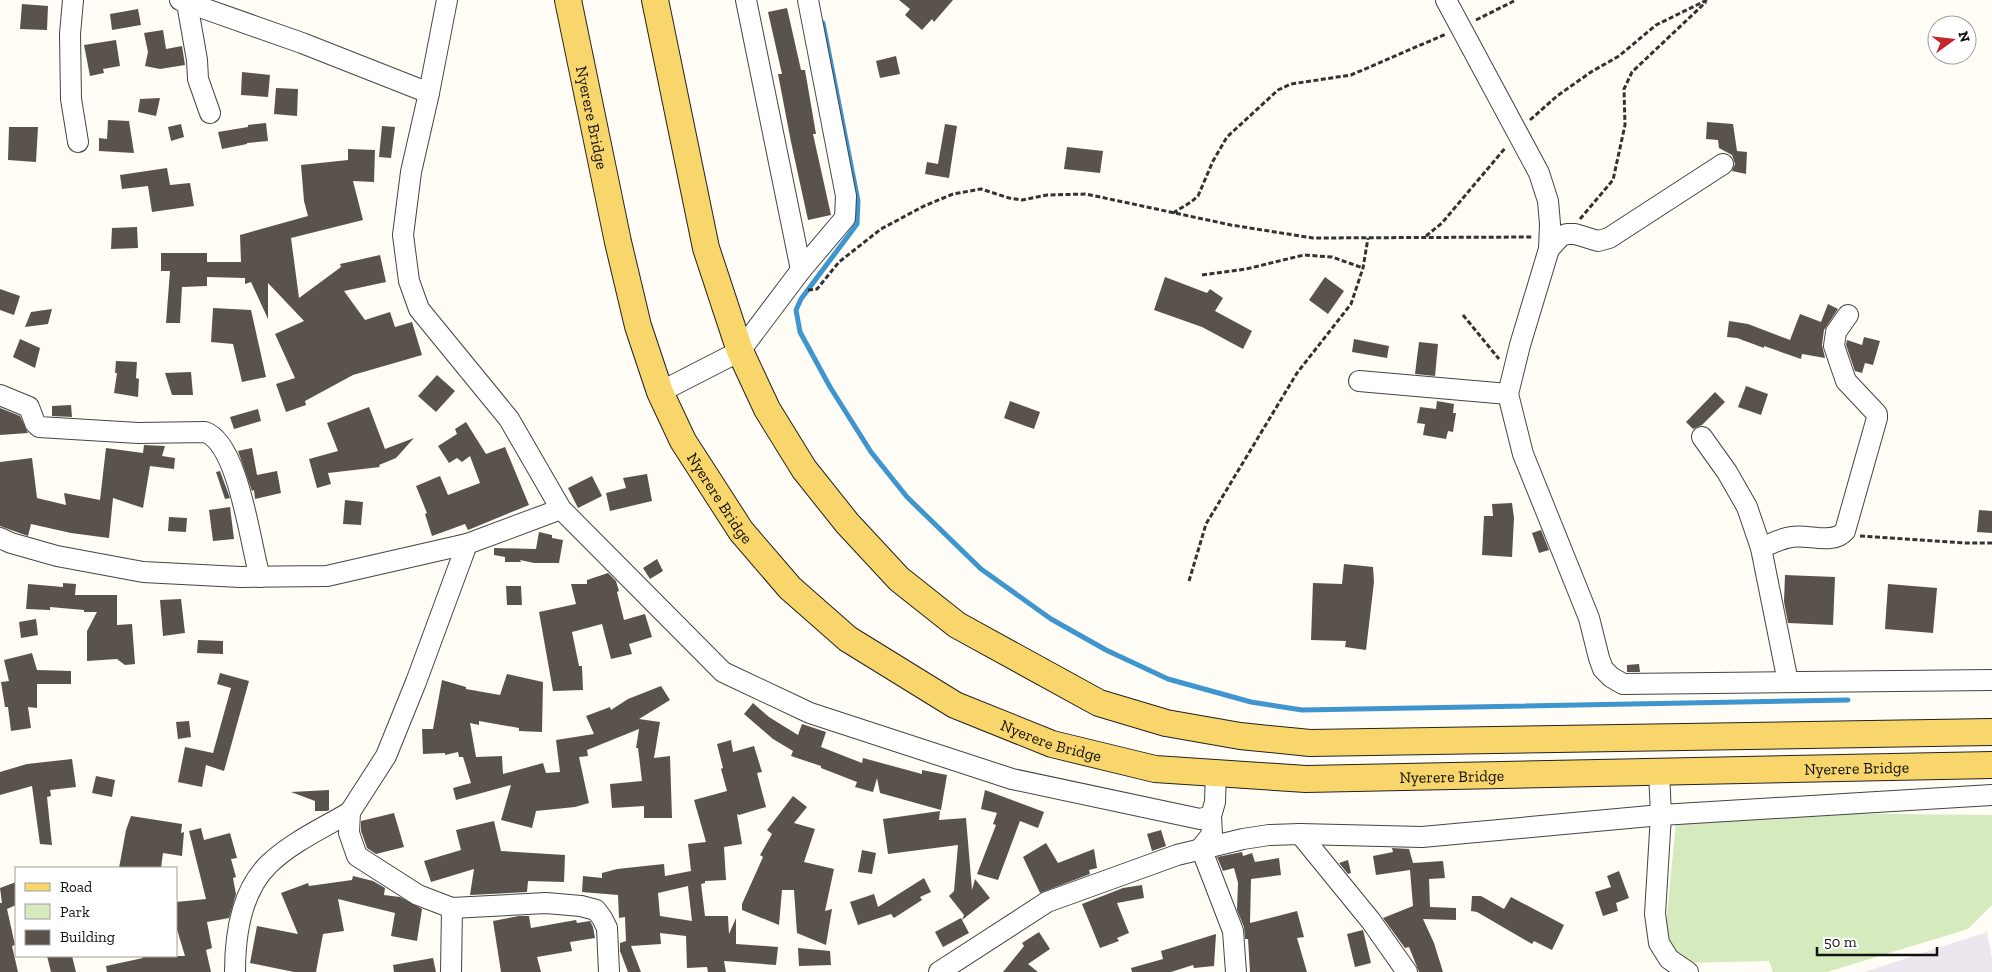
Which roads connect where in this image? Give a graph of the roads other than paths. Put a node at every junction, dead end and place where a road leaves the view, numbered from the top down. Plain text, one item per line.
1 (73, 0) edge
2 (447, 0) edge
3 (568, 0) edge
4 (655, 0) edge
5 (746, 0) edge
6 (808, 0) edge
7 (1446, 0) edge
8 (184, 1) edge
9 (429, 93) junction
10 (210, 114) dead end
11 (78, 142) dead end
12 (1723, 164) dead end
13 (1555, 240) junction
14 (801, 270) junction
15 (1848, 315) dead end
16 (740, 351) junction
17 (1360, 381) dead end
18 (1510, 386) junction
19 (660, 392) junction
20 (0, 395) edge
21 (1702, 437) dead end
22 (561, 509) junction
23 (0, 538) edge
24 (467, 544) junction
25 (1761, 548) junction
26 (260, 577) junction
27 (1992, 680) edge
28 (1788, 682) junction
29 (1992, 732) edge
30 (1992, 765) edge
31 (1659, 772) junction
32 (1216, 774) junction
33 (1992, 795) edge
34 (350, 812) junction
35 (1661, 815) junction
36 (1211, 816) junction
37 (1300, 834) junction
38 (1201, 848) junction
39 (452, 908) junction
40 (951, 969) edge
41 (235, 972) edge
42 (451, 972) edge
43 (609, 972) edge
44 (1236, 972) edge
45 (1407, 972) edge
46 (1688, 972) edge

1 - 11 street
2 - 9 street
3 - 19 main road, Nyerere Bridge
4 - 16 main road
5 - 14 street
6 - 14 street
7 - 13 street
8 - 9 street
8 - 10 street
9 - 22 street
12 - 13 street
13 - 18 street
14 - 16 street
15 - 25 street
16 - 19 street
16 - 29 main road
17 - 18 street
18 - 28 street
19 - 32 main road, Nyerere Bridge
20 - 26 street
21 - 25 street
22 - 24 street
22 - 36 street
23 - 26 street
24 - 26 street
24 - 34 street
25 - 28 street
27 - 28 street
30 - 31 main road, Nyerere Bridge
31 - 32 main road, Nyerere Bridge
31 - 35 street
32 - 36 street
33 - 35 street
34 - 39 street
34 - 41 street
35 - 37 street
35 - 46 street
36 - 38 street
37 - 38 street
37 - 45 street
38 - 40 street
38 - 44 street
39 - 42 street
39 - 43 street

